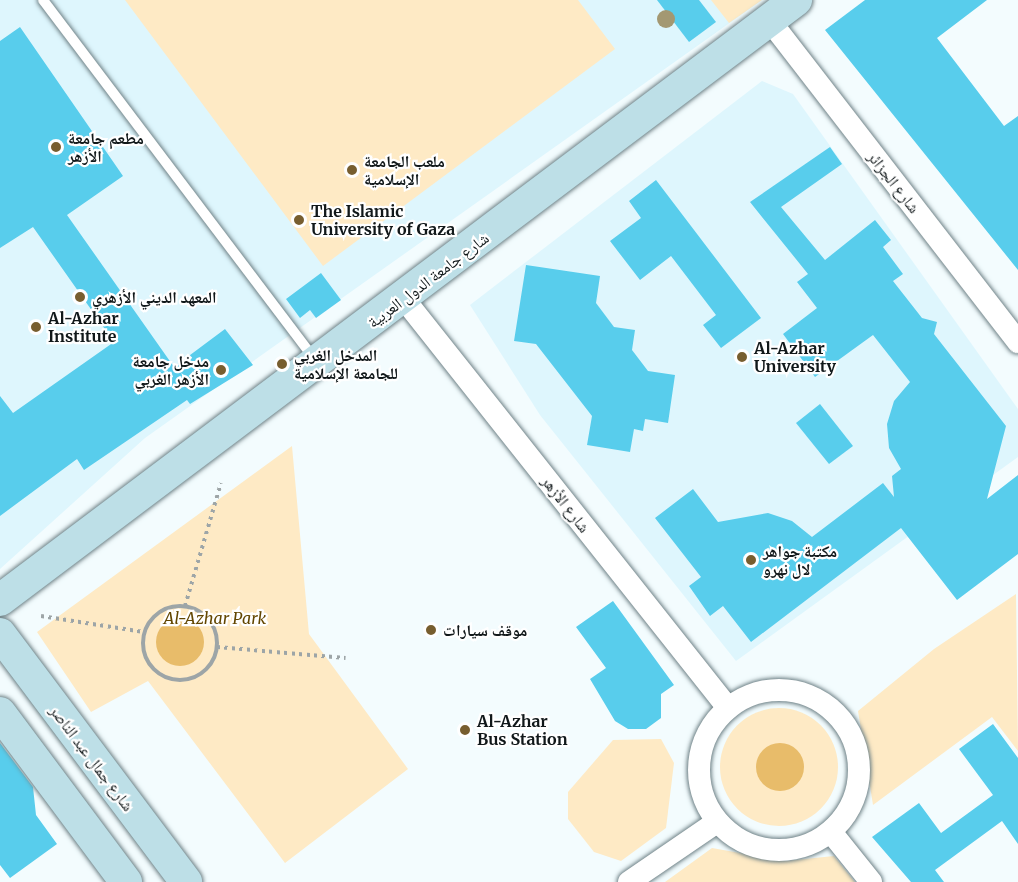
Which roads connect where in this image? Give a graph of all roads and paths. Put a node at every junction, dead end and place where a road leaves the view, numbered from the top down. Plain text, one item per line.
1 (43, 0) edge
2 (796, 0) edge
3 (770, 21) junction
4 (404, 298) junction
5 (1018, 342) edge
6 (317, 362) junction
7 (221, 483) dead end
8 (0, 600) edge
9 (185, 606) junction
10 (41, 616) dead end
11 (144, 632) junction
12 (0, 634) edge
13 (217, 647) junction
14 (346, 658) dead end
15 (728, 708) junction
16 (0, 713) edge
17 (717, 822) junction
18 (831, 832) junction
19 (126, 882) edge
20 (186, 882) edge
21 (629, 882) edge
22 (871, 882) edge

1 - 6 lane
2 - 3 main road, شارع جامعة الدول العربية
3 - 4 main road, شارع جامعة الدول العربية
3 - 5 street, شارع الجزائر
4 - 6 main road, شارع جامعة الدول العربية
4 - 15 street, شارع الأزهر
6 - 8 main road, شارع جامعة الدول العربية
7 - 9 path
9 - 11 path
9 - 13 path
10 - 11 path
11 - 13 path
12 - 20 main road, شارع جمال عبد الناصر
13 - 14 path
15 - 17 street
15 - 18 street
16 - 19 main road
17 - 18 street
17 - 21 street
18 - 22 street

